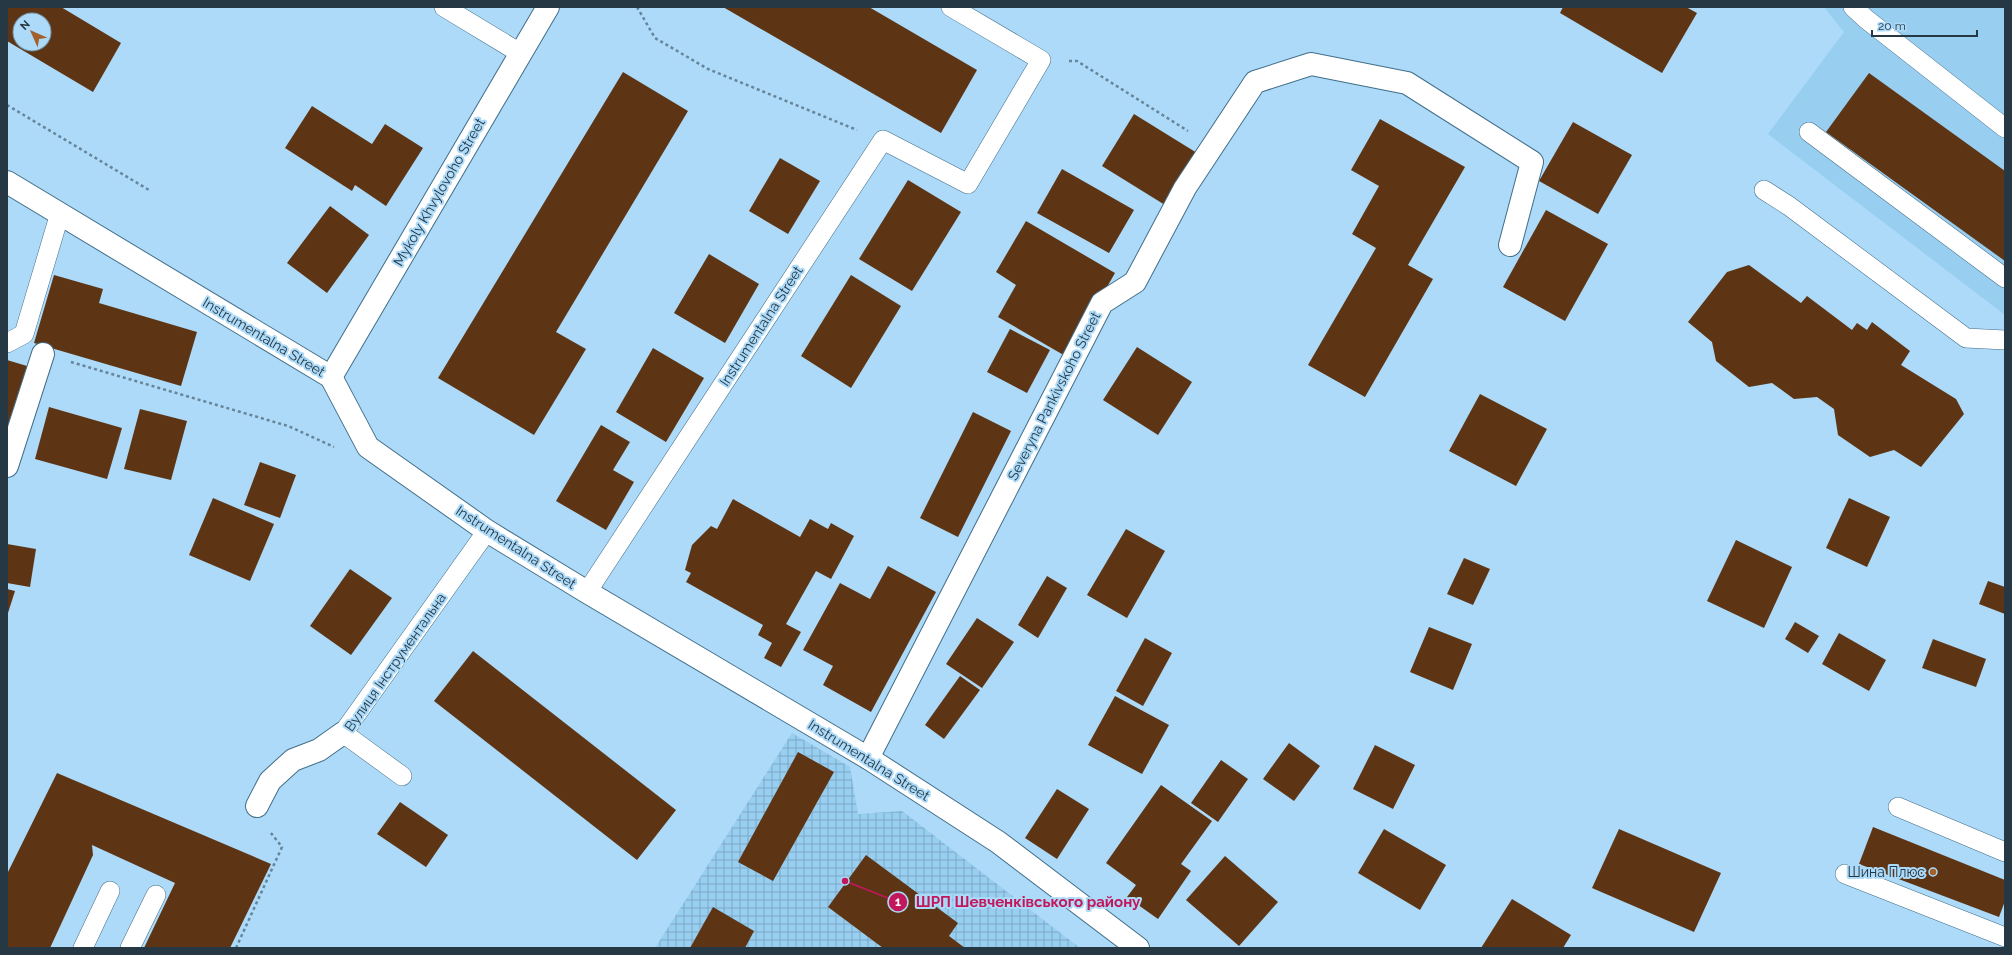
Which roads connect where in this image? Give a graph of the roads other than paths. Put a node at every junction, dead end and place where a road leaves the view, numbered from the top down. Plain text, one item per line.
1 (444, 7) edge
2 (548, 7) edge
3 (951, 7) edge
4 (1853, 7) edge
5 (520, 53) junction
6 (2005, 128) edge
7 (1809, 132) dead end
8 (7, 182) edge
9 (1764, 190) dead end
10 (60, 213) junction
11 (1510, 245) dead end
12 (2005, 278) edge
13 (2005, 340) edge
14 (7, 343) edge
15 (43, 354) road end
16 (331, 377) junction
17 (7, 466) edge
18 (487, 531) junction
19 (587, 592) junction
20 (343, 733) junction
21 (868, 758) junction
22 (402, 776) dead end
23 (258, 806) road end
24 (1898, 807) dead end
25 (2005, 852) edge
26 (1845, 874) dead end
27 (110, 891) dead end
28 (156, 895) dead end
29 (2005, 937) edge
30 (82, 948) edge
31 (130, 948) edge
32 (1138, 948) edge

1 - 5 lane
2 - 5 street, Mykoly Khvylovoho Street
3 - 19 lane, Instrumentalna Street
4 - 6 lane
5 - 16 street, Mykoly Khvylovoho Street
7 - 12 lane
8 - 10 street, Instrumentalna Street
9 - 13 lane
10 - 14 lane
10 - 16 street, Instrumentalna Street
11 - 21 street, Severyna Pankivskoho Street
15 - 17 street
16 - 18 street, Instrumentalna Street
18 - 19 street, Instrumentalna Street
18 - 20 lane, Вулиця Інструментальна
19 - 21 street, Instrumentalna Street
20 - 22 lane, Вулиця Інструментальна
20 - 23 street
21 - 32 street, Instrumentalna Street
24 - 25 lane
26 - 29 lane
27 - 30 lane
28 - 31 lane

